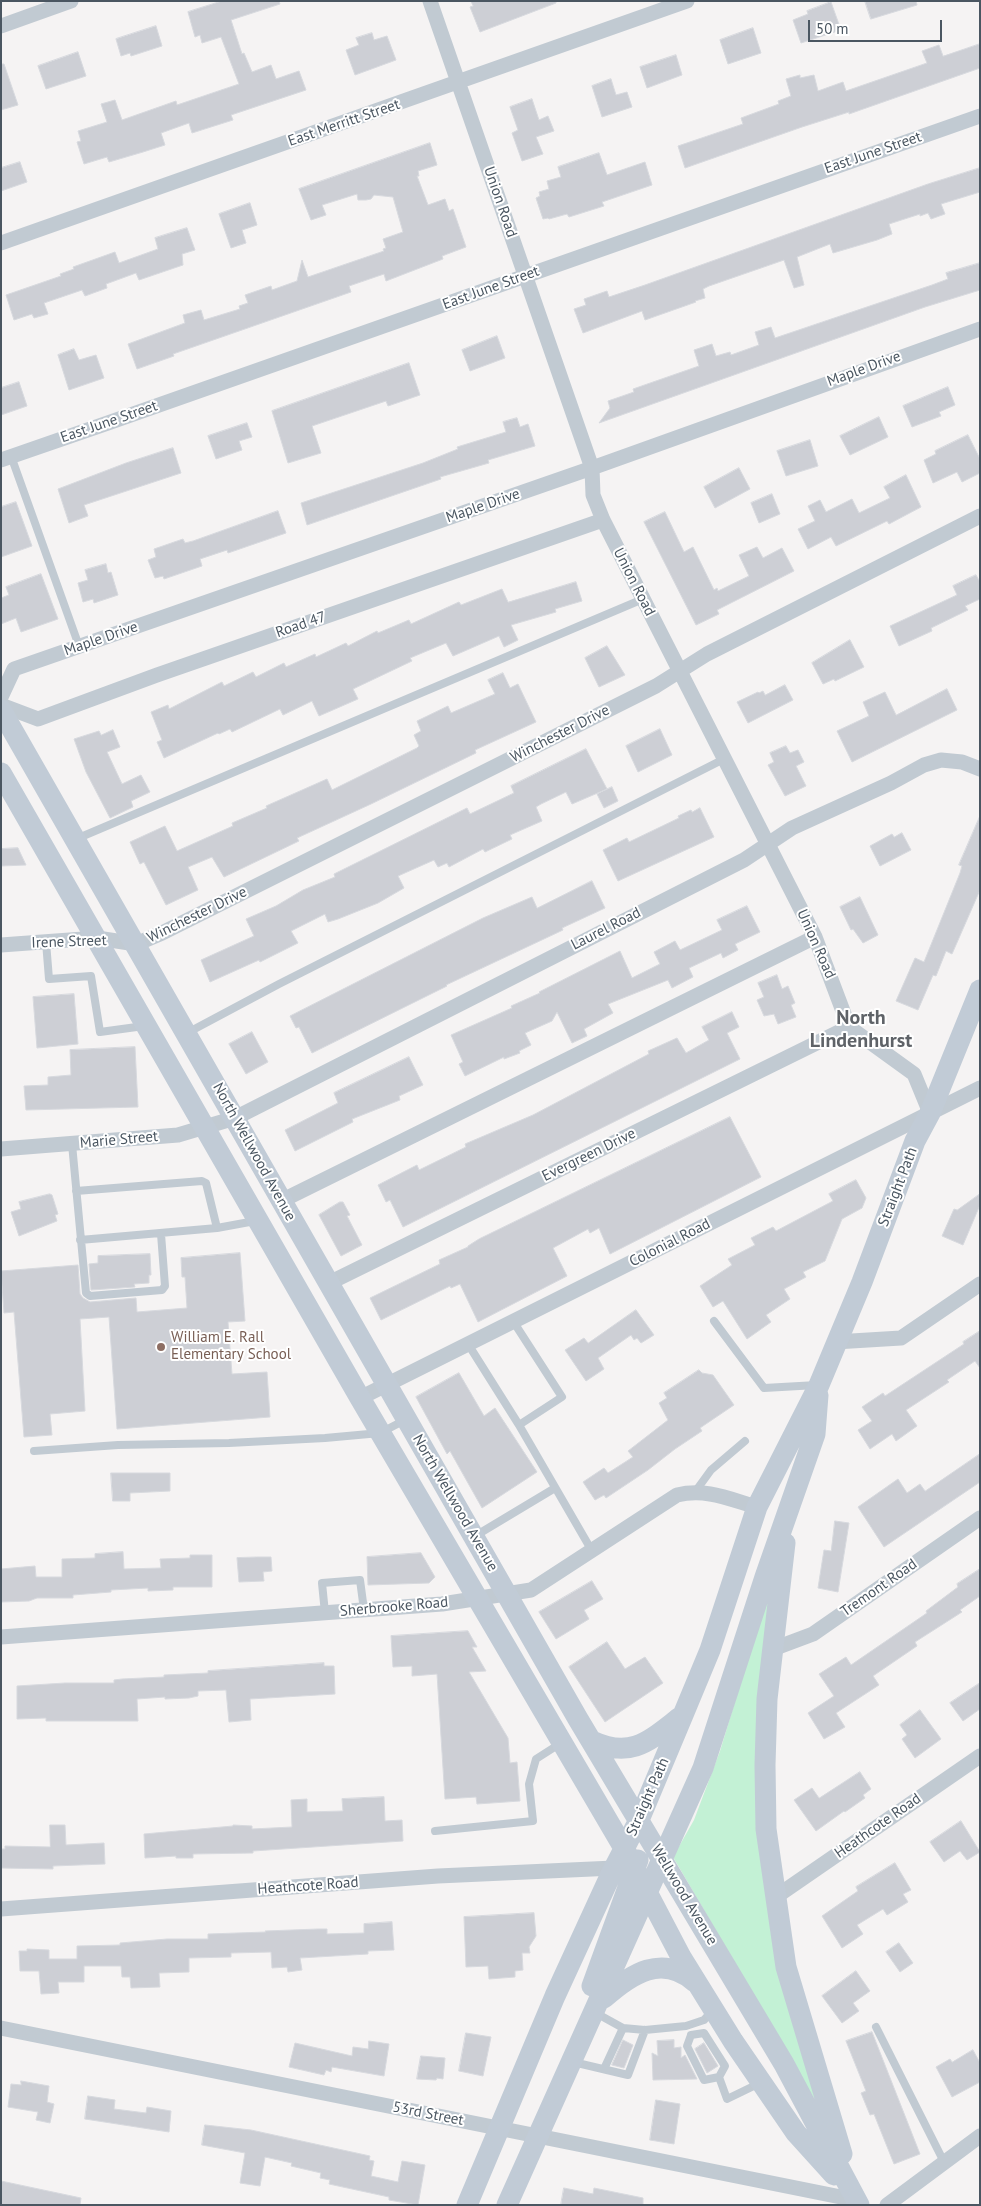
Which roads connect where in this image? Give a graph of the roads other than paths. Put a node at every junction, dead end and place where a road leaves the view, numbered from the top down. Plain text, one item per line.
1 (71, 1) edge
2 (430, 1) edge
3 (687, 1) edge
4 (1, 26) edge
5 (459, 83) junction
6 (980, 116) edge
7 (1, 243) edge
8 (526, 275) junction
9 (980, 329) edge
10 (6, 458) edge
11 (592, 468) junction
12 (980, 516) edge
13 (603, 520) junction
14 (643, 599) junction
15 (79, 646) junction
16 (679, 669) junction
17 (1, 697) edge
18 (1, 705) edge
19 (1, 710) edge
20 (724, 759) junction
21 (980, 769) edge
22 (1, 773) edge
23 (76, 840) junction
24 (768, 846) junction
25 (815, 937) junction
26 (97, 938) junction
27 (46, 942) junction
28 (136, 944) junction
29 (1, 945) edge
30 (980, 990) edge
31 (146, 1025) junction
32 (850, 1027) junction
33 (187, 1033) junction
34 (980, 1088) edge
35 (930, 1114) junction
36 (235, 1118) junction
37 (204, 1127) junction
38 (72, 1144) junction
39 (1, 1149) edge
40 (76, 1191) junction
41 (282, 1201) junction
42 (258, 1220) junction
43 (217, 1228) junction
44 (161, 1234) junction
45 (80, 1240) junction
46 (329, 1283) junction
47 (980, 1284) edge
48 (513, 1322) junction
49 (714, 1322) dead end
50 (835, 1342) junction
51 (468, 1344) junction
52 (387, 1384) junction
53 (819, 1385) junction
54 (360, 1398) junction
55 (407, 1419) junction
56 (519, 1425) junction
57 (380, 1433) junction
58 (745, 1441) dead end
59 (34, 1451) dead end
60 (555, 1488) junction
61 (695, 1492) junction
62 (757, 1507) junction
63 (788, 1508) junction
64 (980, 1518) edge
65 (474, 1537) junction
66 (592, 1551) junction
67 (507, 1593) junction
68 (478, 1598) junction
69 (364, 1610) junction
70 (325, 1613) junction
71 (1, 1638) edge
72 (773, 1649) junction
73 (684, 1715) junction
74 (562, 1742) junction
75 (592, 1742) junction
76 (980, 1756) edge
77 (639, 1820) junction
78 (435, 1830) dead end
79 (624, 1850) junction
80 (663, 1860) junction
81 (614, 1868) junction
82 (635, 1869) junction
83 (648, 1892) junction
84 (777, 1896) junction
85 (1, 1909) edge
86 (696, 1982) junction
87 (596, 2008) junction
88 (713, 2010) junction
89 (686, 2026) junction
90 (876, 2027) dead end
91 (1, 2028) edge
92 (623, 2028) junction
93 (645, 2030) junction
94 (691, 2035) junction
95 (574, 2056) junction
96 (604, 2069) junction
97 (719, 2077) junction
98 (762, 2082) junction
99 (501, 2129) junction
100 (538, 2136) junction
101 (980, 2136) edge
102 (944, 2162) junction
103 (857, 2202) edge
104 (467, 2205) edge
105 (507, 2205) edge
106 (887, 2205) edge

1 - 4 street
2 - 5 street, Union Road
3 - 5 street, East Merritt Street
5 - 7 street, East Merritt Street
5 - 8 street, Union Road
6 - 8 street, East June Street
8 - 10 street, East June Street
8 - 11 street, Union Road
9 - 11 street, Maple Drive
10 - 15 lane
11 - 13 street, Union Road
11 - 15 street, Maple Drive
12 - 16 street, Winchester Drive
13 - 14 street, Union Road
13 - 18 street, Road 47
14 - 16 street, Union Road
14 - 23 lane
15 - 17 street, Maple Drive
16 - 20 street, Union Road
16 - 28 street, Winchester Drive
19 - 23 main road, North Wellwood Avenue
20 - 24 street, Union Road
20 - 33 lane
21 - 24 street, Laurel Road
22 - 26 main road, Wellwood Avenue
23 - 28 main road, North Wellwood Avenue
24 - 25 street, Union Road
24 - 36 street, Laurel Road
25 - 32 street, Union Road
25 - 41 street
26 - 27 street, Irene Street
26 - 28 street, Irene Street
26 - 31 main road, Wellwood Avenue
27 - 29 street, Irene Street
27 - 31 lane
28 - 33 main road, North Wellwood Avenue
30 - 35 main road, Straight Path
31 - 37 main road, Wellwood Avenue
32 - 35 street
32 - 46 street, Evergreen Drive
33 - 36 main road, North Wellwood Avenue
34 - 35 street, Colonial Road
35 - 48 street, Colonial Road
35 - 50 main road, Straight Path
36 - 37 street, Marie Street
36 - 41 main road, North Wellwood Avenue
37 - 38 street, Marie Street
37 - 42 main road, Wellwood Avenue
38 - 39 street, Marie Street
38 - 40 lane
40 - 43 lane
40 - 45 lane
41 - 46 main road, North Wellwood Avenue
42 - 43 lane
42 - 54 main road, Wellwood Avenue
43 - 44 lane
44 - 45 lane
44 - 45 lane
46 - 52 main road, North Wellwood Avenue
47 - 50 street
48 - 51 street, Colonial Road
48 - 56 lane
49 - 53 lane
50 - 53 main road, Straight Path
51 - 52 street, Colonial Road
51 - 56 lane
52 - 54 street, Colonial Road
52 - 55 main road, North Wellwood Avenue
53 - 62 main road, Straight Path
53 - 63 main road, Straight Path
54 - 57 main road, Wellwood Avenue
55 - 57 lane
55 - 65 main road, North Wellwood Avenue
56 - 60 lane
57 - 59 lane
57 - 68 main road, Wellwood Avenue
58 - 61 lane
60 - 65 lane
60 - 66 lane
61 - 62 street, Sherbrooke Road
61 - 66 street, Sherbrooke Road
62 - 73 main road, Straight Path
63 - 72 main road
63 - 80 main road, Straight Path
64 - 72 street, Tremont Road
65 - 67 main road, North Wellwood Avenue
66 - 67 street, Sherbrooke Road
67 - 68 street, Sherbrooke Road
67 - 75 main road, Wellwood Avenue
68 - 69 street, Sherbrooke Road
68 - 74 main road, Wellwood Avenue
69 - 70 street, Sherbrooke Road
69 - 70 lane
70 - 71 street, Sherbrooke Road
72 - 84 main road
73 - 75 main road
73 - 77 main road, Straight Path
74 - 78 lane
74 - 79 main road, Wellwood Avenue
75 - 77 main road, Wellwood Avenue
76 - 84 street, Heathcote Road
77 - 79 main road, Straight Path
77 - 80 main road, Wellwood Avenue
77 - 82 main road
79 - 81 main road, Straight Path
79 - 82 main road, Wellwood Avenue
80 - 83 main road, Straight Path
80 - 103 main road, Wellwood Avenue
81 - 85 street, Heathcote Road
81 - 99 main road, Straight Path
82 - 83 main road, Wellwood Avenue
82 - 95 main road
83 - 86 main road, Wellwood Avenue
83 - 87 main road, Straight Path
84 - 103 main road
86 - 87 main road
86 - 88 main road, Wellwood Avenue
87 - 92 lane
87 - 95 main road, Straight Path
88 - 89 lane
88 - 98 main road, Wellwood Avenue
89 - 93 lane
89 - 94 lane
90 - 102 lane
91 - 99 street, 53rd Street
92 - 93 lane
92 - 96 lane
93 - 96 lane
94 - 97 lane
94 - 97 lane
95 - 96 lane
95 - 100 main road, Straight Path
97 - 98 lane
98 - 103 main road, Wellwood Avenue
99 - 100 street, 53rd Street
99 - 104 main road, Straight Path
100 - 103 street, 53rd Street
100 - 105 main road, Straight Path
101 - 102 street
102 - 106 street

